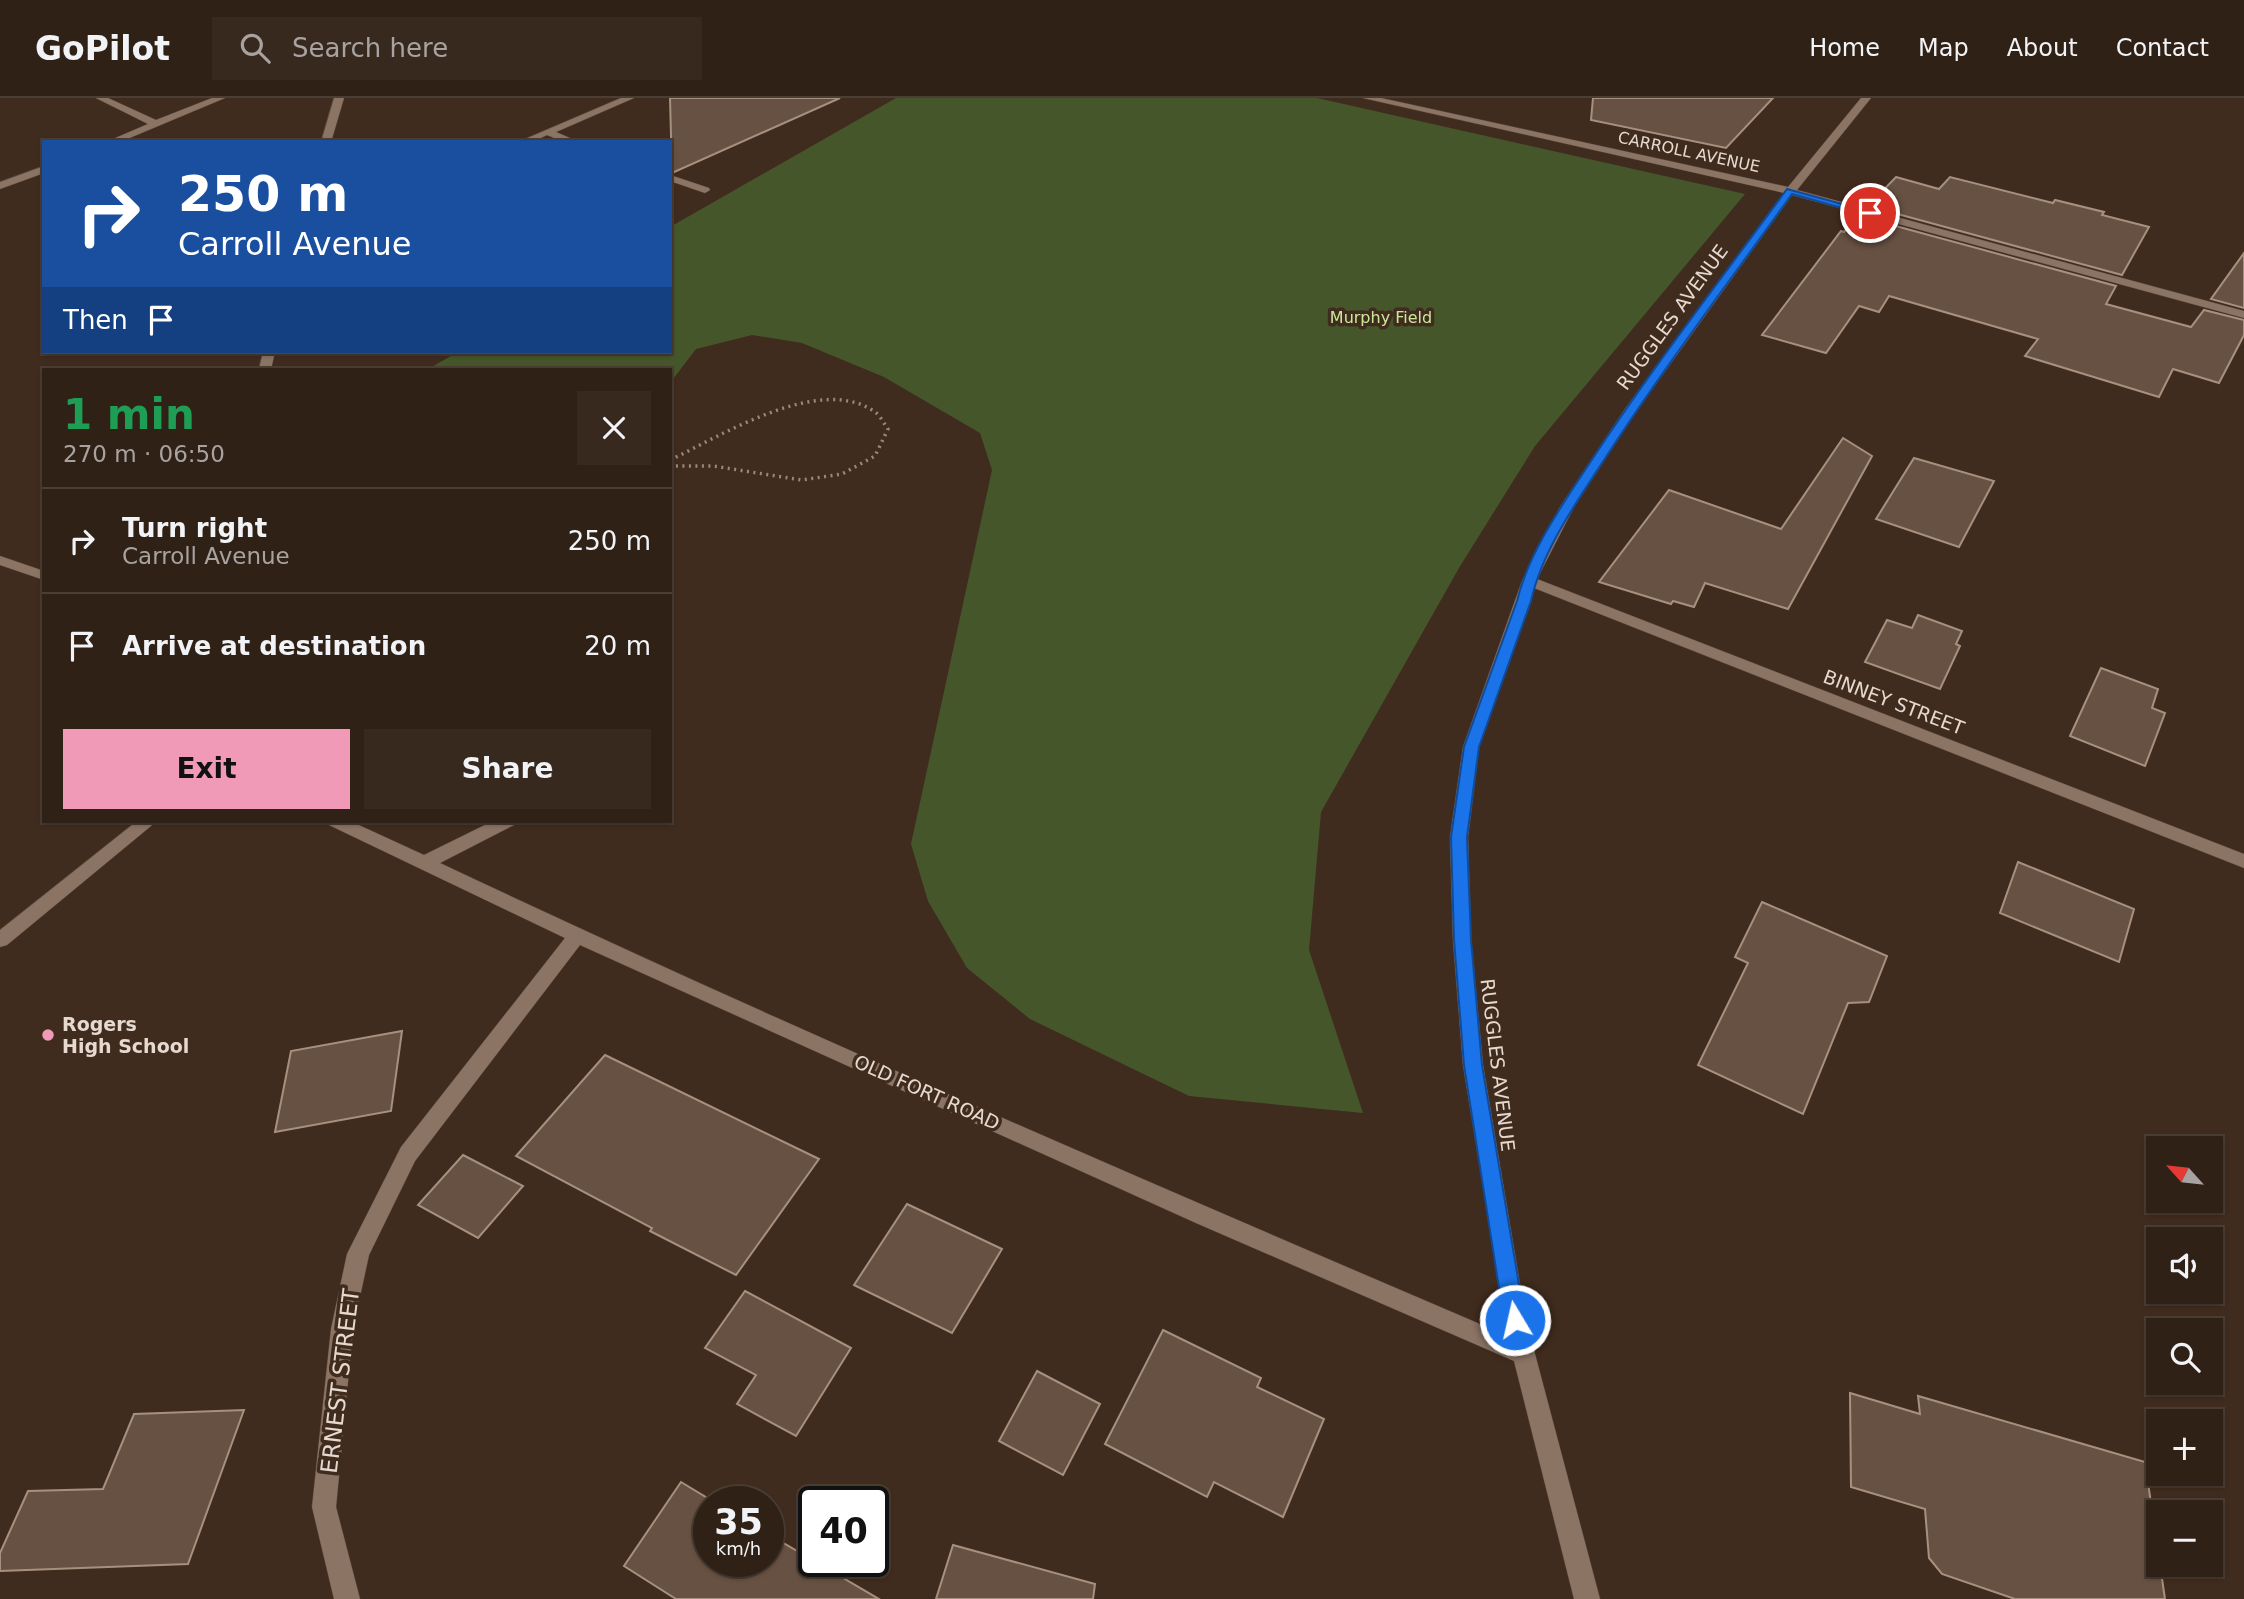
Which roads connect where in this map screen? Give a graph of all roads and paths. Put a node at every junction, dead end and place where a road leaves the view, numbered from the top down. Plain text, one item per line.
1 (101, 98) edge
2 (220, 98) edge
3 (339, 98) edge
4 (629, 98) edge
5 (1368, 98) edge
6 (1866, 98) edge
7 (156, 124) junction
8 (547, 132) junction
9 (116, 140) edge
10 (327, 140) edge
11 (528, 140) edge
12 (569, 140) edge
13 (42, 170) edge
14 (672, 178) edge
15 (0, 186) edge
16 (705, 190) dead end
17 (1790, 191) junction
18 (2244, 315) edge
19 (672, 459) edge
20 (672, 466) edge
21 (0, 560) edge
22 (42, 575) edge
23 (1529, 581) junction
24 (146, 823) edge
25 (339, 823) edge
26 (504, 823) edge
27 (2244, 861) edge
28 (422, 864) junction
29 (577, 936) junction
30 (0, 940) edge
31 (1524, 1354) junction
32 (347, 1599) edge
33 (1587, 1599) edge

1 - 7 street
2 - 7 street
3 - 10 street
4 - 8 street
5 - 17 street, CARROLL AVENUE
6 - 17 street, RUGGLES AVENUE
7 - 9 street
8 - 11 street
8 - 12 street
13 - 15 street
14 - 16 street
17 - 18 street, CARROLL AVENUE
17 - 23 street, RUGGLES AVENUE
19 - 20 path
21 - 22 street
23 - 27 street, BINNEY STREET
23 - 31 street, RUGGLES AVENUE
24 - 30 street
25 - 28 street, OLD FORT ROAD
26 - 28 street
28 - 29 street, OLD FORT ROAD
29 - 31 street, OLD FORT ROAD
29 - 32 street, ERNEST STREET
31 - 33 street, RUGGLES AVENUE

